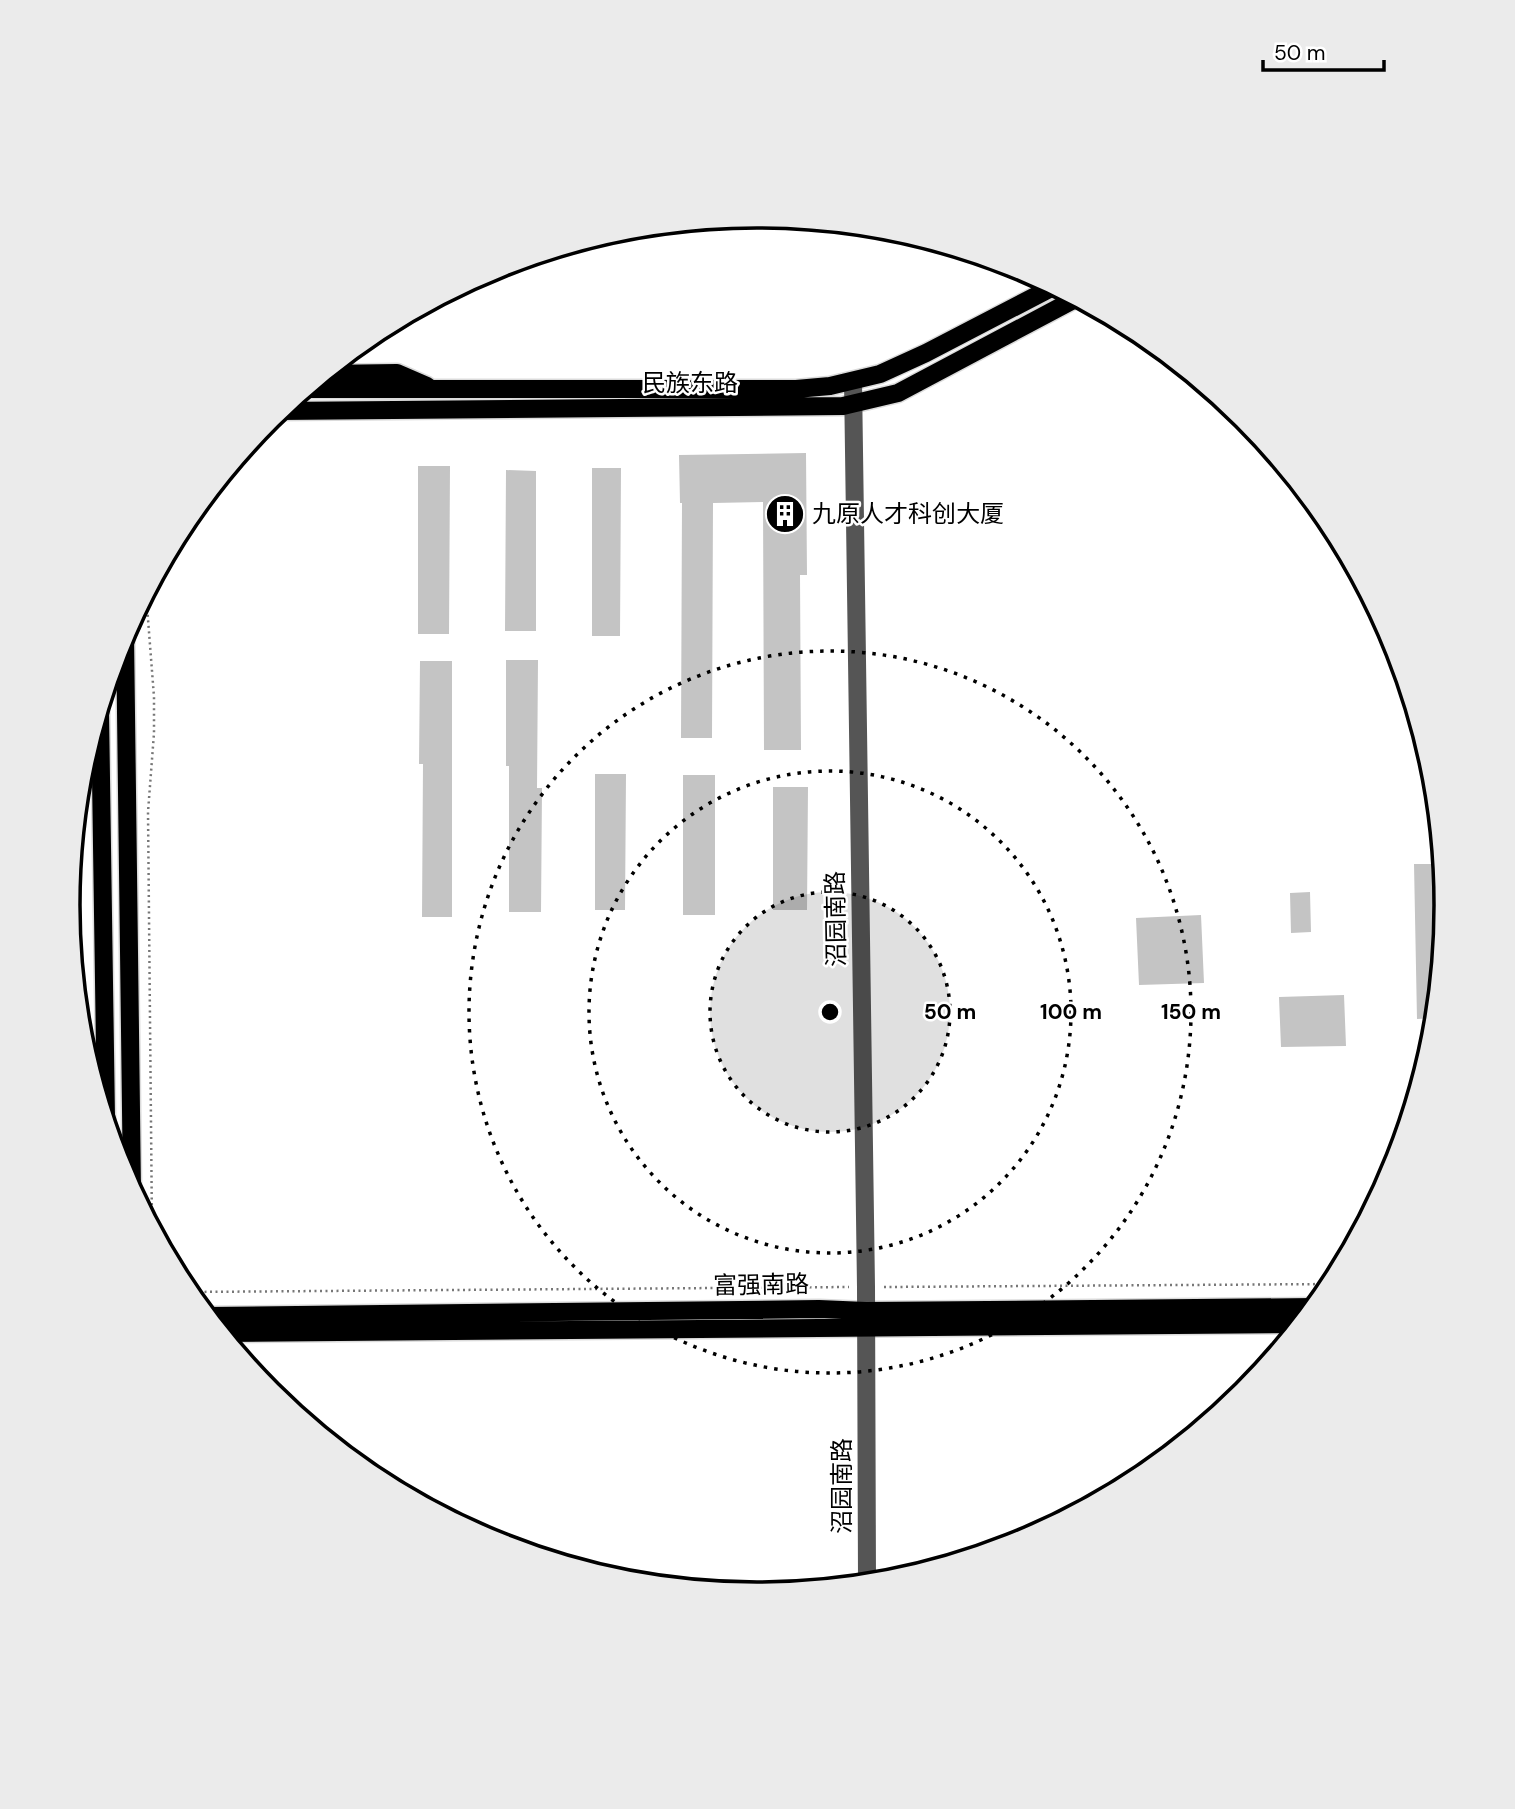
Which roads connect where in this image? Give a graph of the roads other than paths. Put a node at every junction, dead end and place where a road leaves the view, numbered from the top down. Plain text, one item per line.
1 (1045, 291) edge
2 (1068, 303) edge
3 (337, 374) edge
4 (853, 381) junction
5 (433, 389) junction
6 (318, 390) edge
7 (854, 403) junction
8 (295, 411) edge
9 (125, 662) edge
10 (101, 744) edge
11 (106, 1085) edge
12 (132, 1163) edge
13 (1302, 1307) edge
14 (219, 1316) edge
15 (866, 1319) junction
16 (1289, 1324) edge
17 (233, 1333) edge
18 (867, 1572) edge

1 - 4 main road, 民族东路
2 - 7 main road, 民族东路
3 - 5 main road
4 - 5 main road, 民族东路
4 - 7 street, 沼园南路
5 - 6 main road, 民族东路
7 - 8 main road, 民族东路
7 - 15 street, 沼园南路
9 - 12 main road
10 - 11 main road
13 - 15 main road, 富强南路
14 - 15 main road, 富强南路
15 - 16 main road, 富强南路
15 - 17 main road, 富强南路
15 - 18 street, 沼园南路

